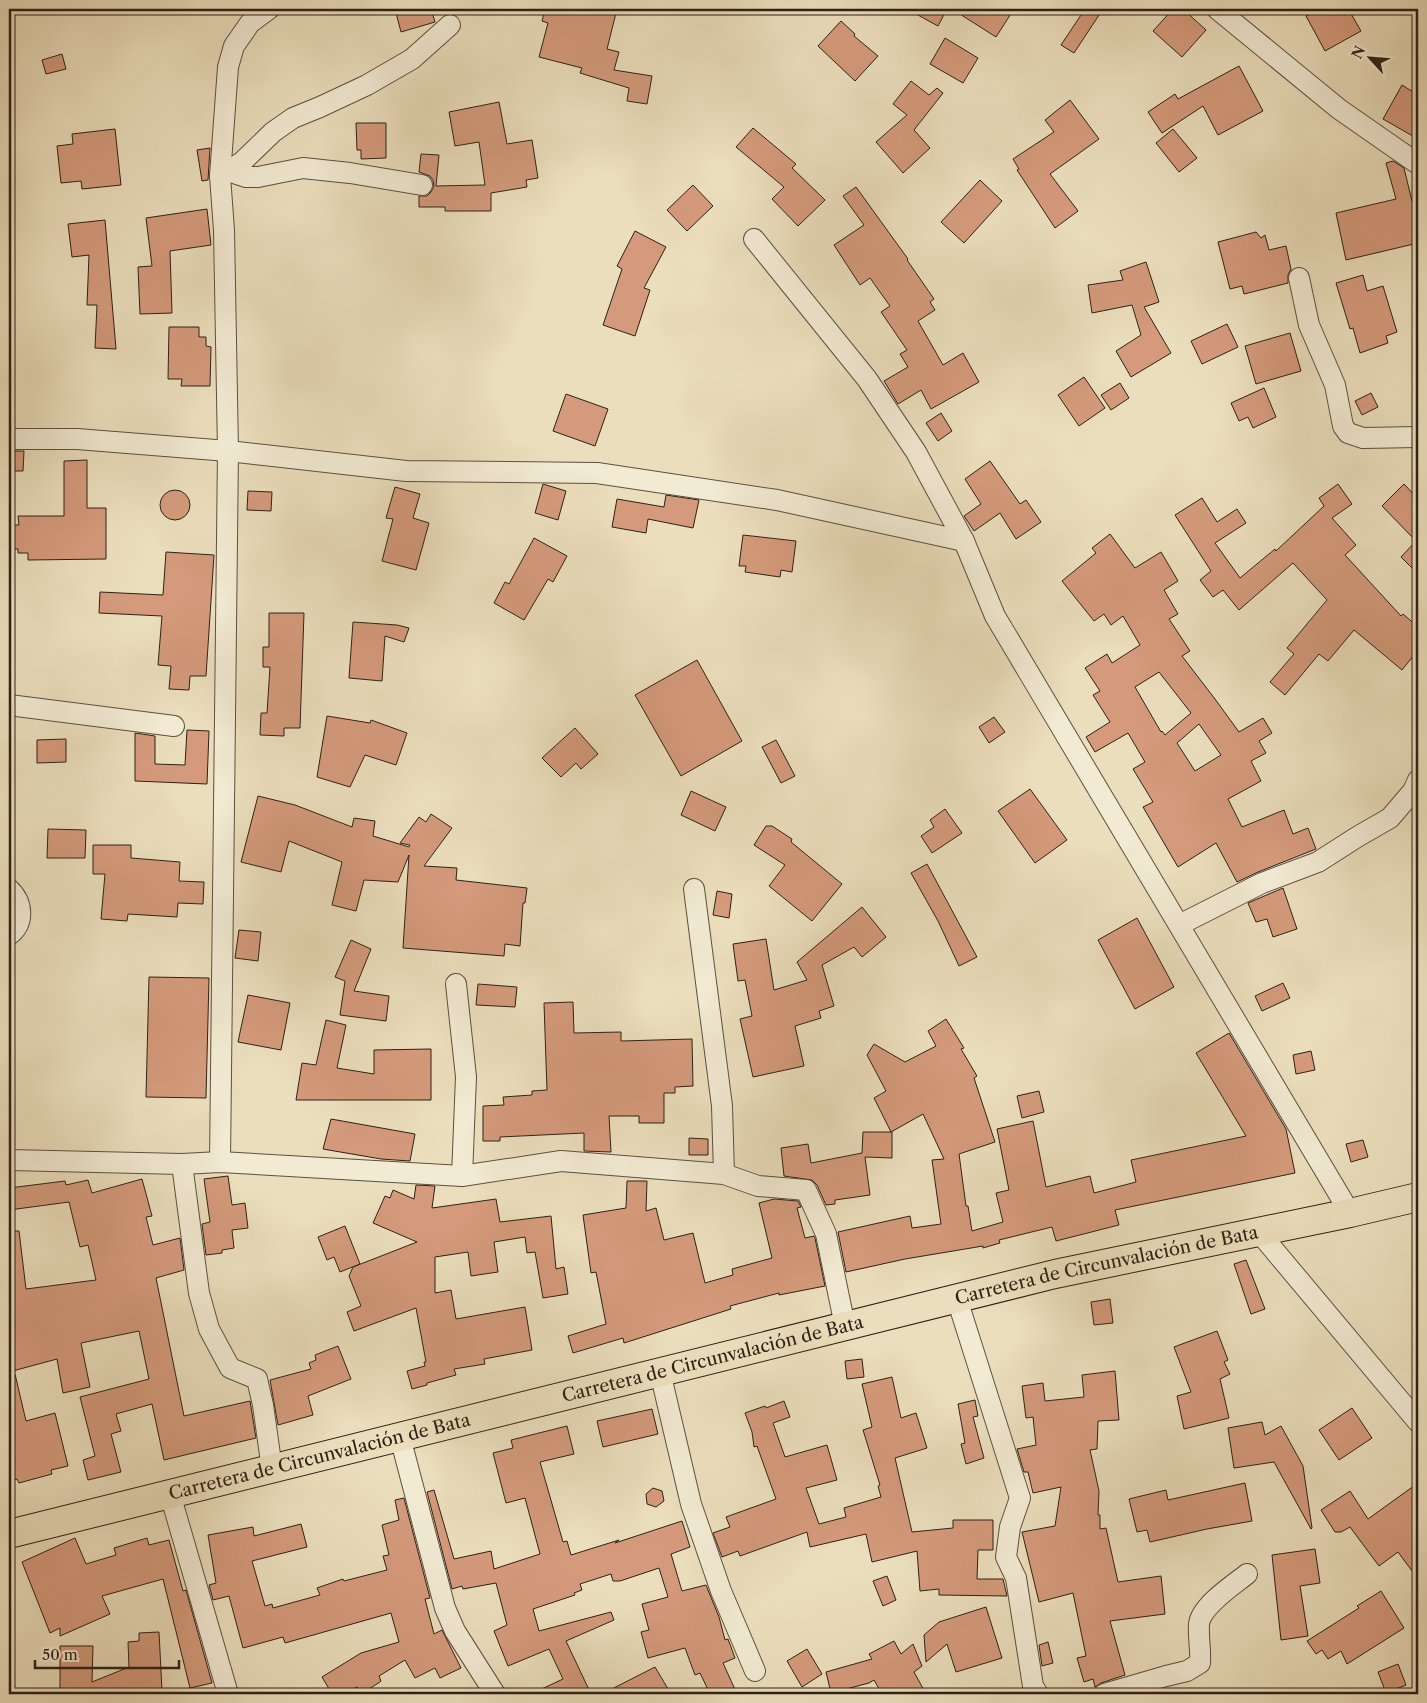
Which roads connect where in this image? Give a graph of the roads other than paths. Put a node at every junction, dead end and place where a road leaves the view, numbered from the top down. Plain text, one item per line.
1 (270, 9) edge
2 (1216, 9) edge
3 (450, 24) dead end
4 (1418, 164) edge
5 (224, 173) junction
6 (422, 185) dead end
7 (754, 239) dead end
8 (1299, 278) dead end
9 (1418, 437) edge
10 (9, 438) edge
11 (228, 451) junction
12 (964, 541) junction
13 (9, 705) edge
14 (174, 726) dead end
15 (1418, 780) edge
16 (9, 889) edge
17 (694, 889) dead end
18 (1178, 926) junction
19 (9, 935) edge
20 (456, 984) dead end
21 (9, 1160) edge
22 (220, 1162) junction
23 (182, 1164) junction
24 (724, 1174) junction
25 (462, 1176) junction
26 (1418, 1197) edge
27 (1350, 1213) junction
28 (1258, 1231) junction
29 (957, 1298) junction
30 (845, 1326) junction
31 (660, 1372) junction
32 (1418, 1422) edge
33 (400, 1437) junction
34 (272, 1469) junction
35 (170, 1494) junction
36 (9, 1534) edge
37 (1246, 1574) dead end
38 (755, 1671) dead end
39 (228, 1694) edge
40 (495, 1694) edge
41 (1038, 1694) edge
42 (1104, 1694) edge

1 - 5 street
2 - 4 street
3 - 5 street
5 - 6 street
5 - 11 street
7 - 12 street
8 - 9 street
10 - 11 street
11 - 12 street
11 - 22 street
12 - 18 street
13 - 14 street
15 - 18 street
16 - 19 street
17 - 24 street
18 - 27 street
20 - 25 street
21 - 23 street
22 - 23 street
22 - 25 street
23 - 34 street
24 - 25 street
24 - 30 street
26 - 27 main road, Carretera de Circunvalación de Bata
27 - 28 main road, Carretera de Circunvalación de Bata
28 - 29 main road, Carretera de Circunvalación de Bata
28 - 32 street
29 - 30 main road, Carretera de Circunvalación de Bata
29 - 41 street
30 - 31 main road, Carretera de Circunvalación de Bata
31 - 33 main road, Carretera de Circunvalación de Bata
31 - 38 street
33 - 34 main road, Carretera de Circunvalación de Bata
33 - 40 street
34 - 35 main road, Carretera de Circunvalación de Bata
35 - 36 main road, Carretera de Circunvalación de Bata
35 - 39 street
37 - 42 street

